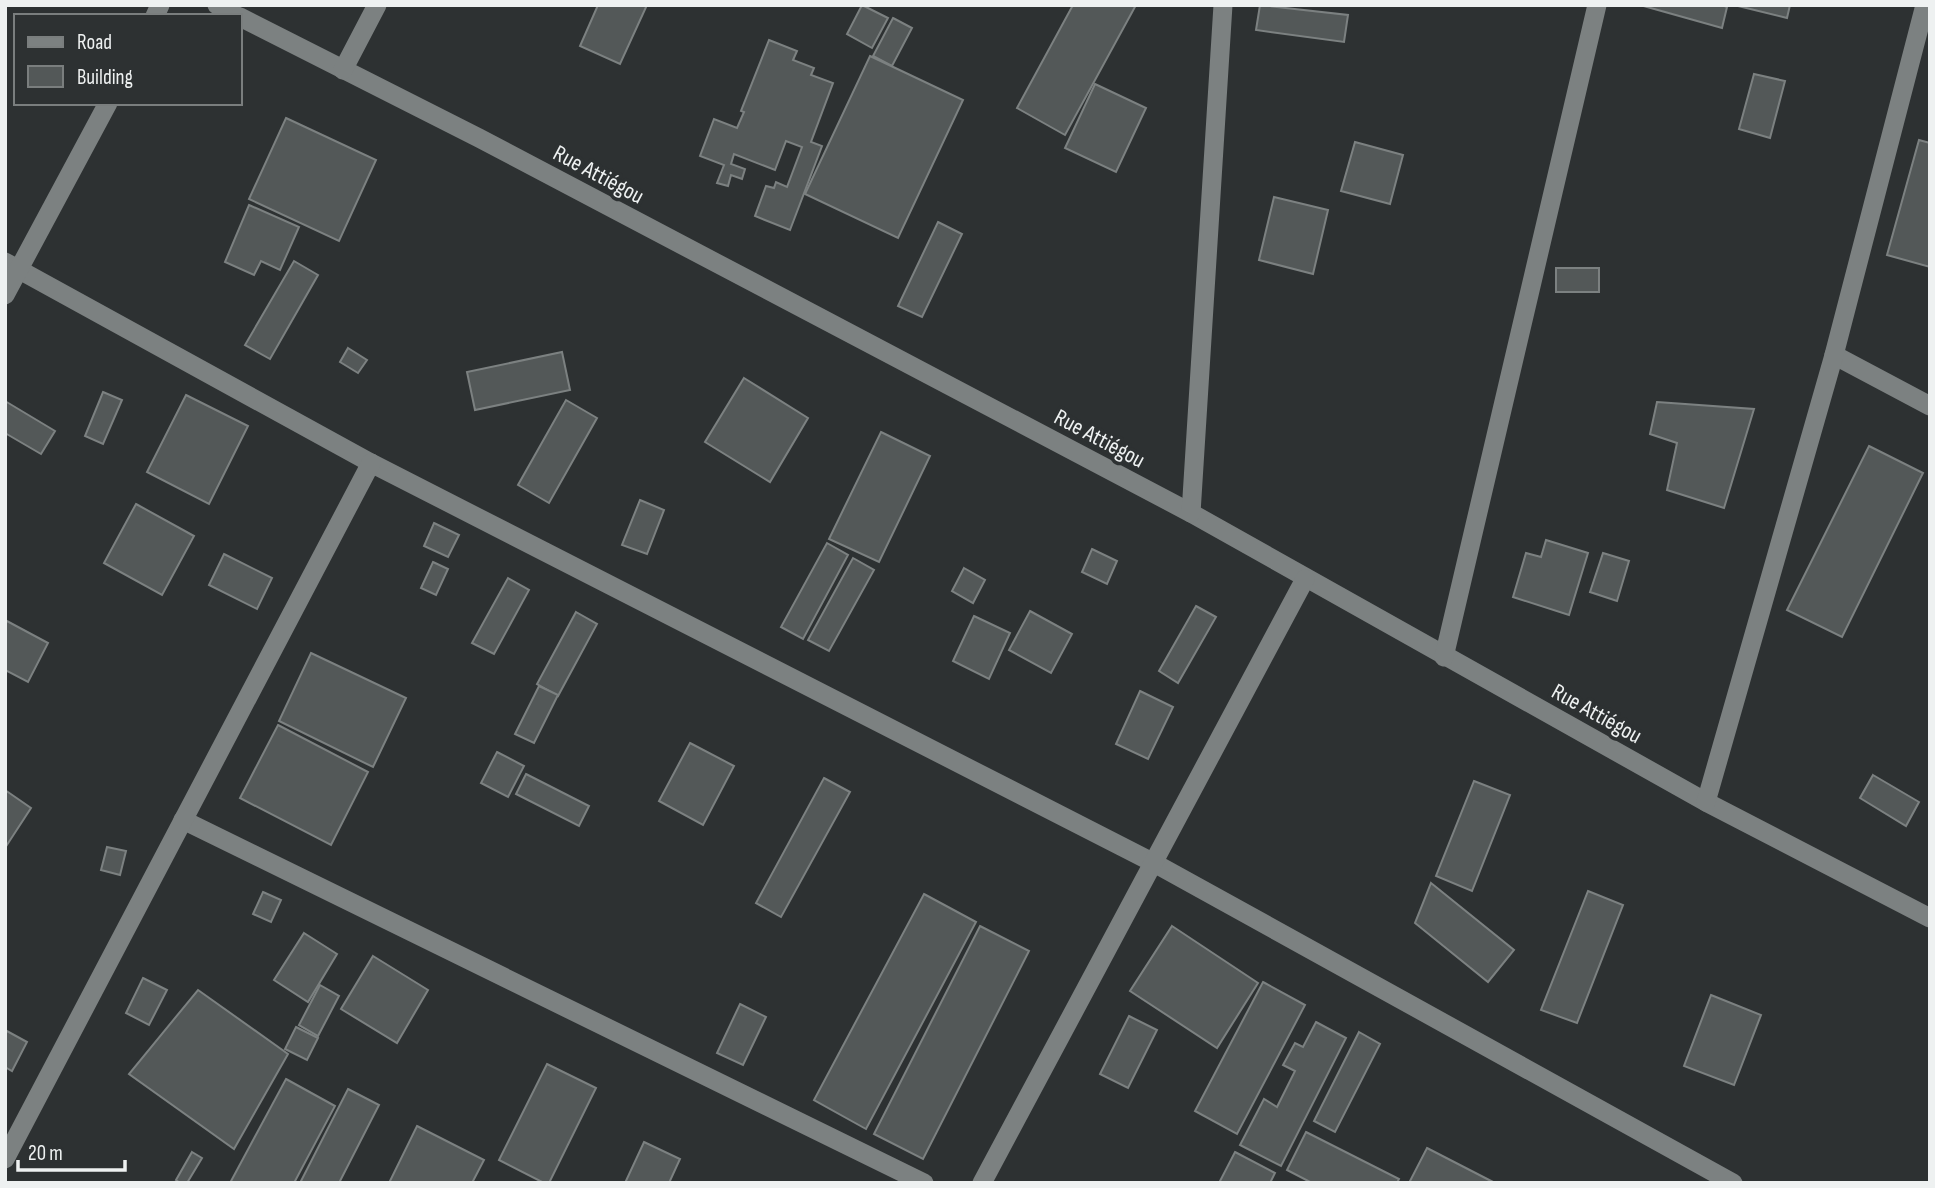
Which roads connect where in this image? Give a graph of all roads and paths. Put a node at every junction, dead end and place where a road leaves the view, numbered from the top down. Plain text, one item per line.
1 (216, 5) edge
2 (377, 5) edge
3 (1223, 5) edge
4 (1597, 5) edge
5 (1925, 5) edge
6 (234, 14) edge
7 (242, 18) edge
8 (343, 70) junction
9 (107, 105) edge
10 (12, 265) edge
11 (5, 295) edge
12 (1834, 355) junction
13 (1930, 406) edge
14 (371, 463) junction
15 (1191, 513) junction
16 (1306, 579) junction
17 (1444, 657) junction
18 (1706, 802) junction
19 (183, 820) junction
20 (1154, 863) junction
21 (1930, 918) edge
22 (5, 1159) edge
23 (924, 1183) edge
24 (982, 1183) edge
25 (1733, 1183) edge

1 - 6 street, Rue Attiégou
2 - 8 street
3 - 15 street
4 - 17 street
5 - 12 street
7 - 8 street, Rue Attiégou
8 - 15 street, Rue Attiégou
9 - 10 street
10 - 11 street
10 - 14 street
12 - 13 street
12 - 18 street
14 - 19 street
14 - 20 street
15 - 16 street, Rue Attiégou
16 - 17 street, Rue Attiégou
16 - 20 street
17 - 18 street, Rue Attiégou
18 - 21 street, Rue Attiégou
19 - 22 street
19 - 23 street
20 - 24 street
20 - 25 street

